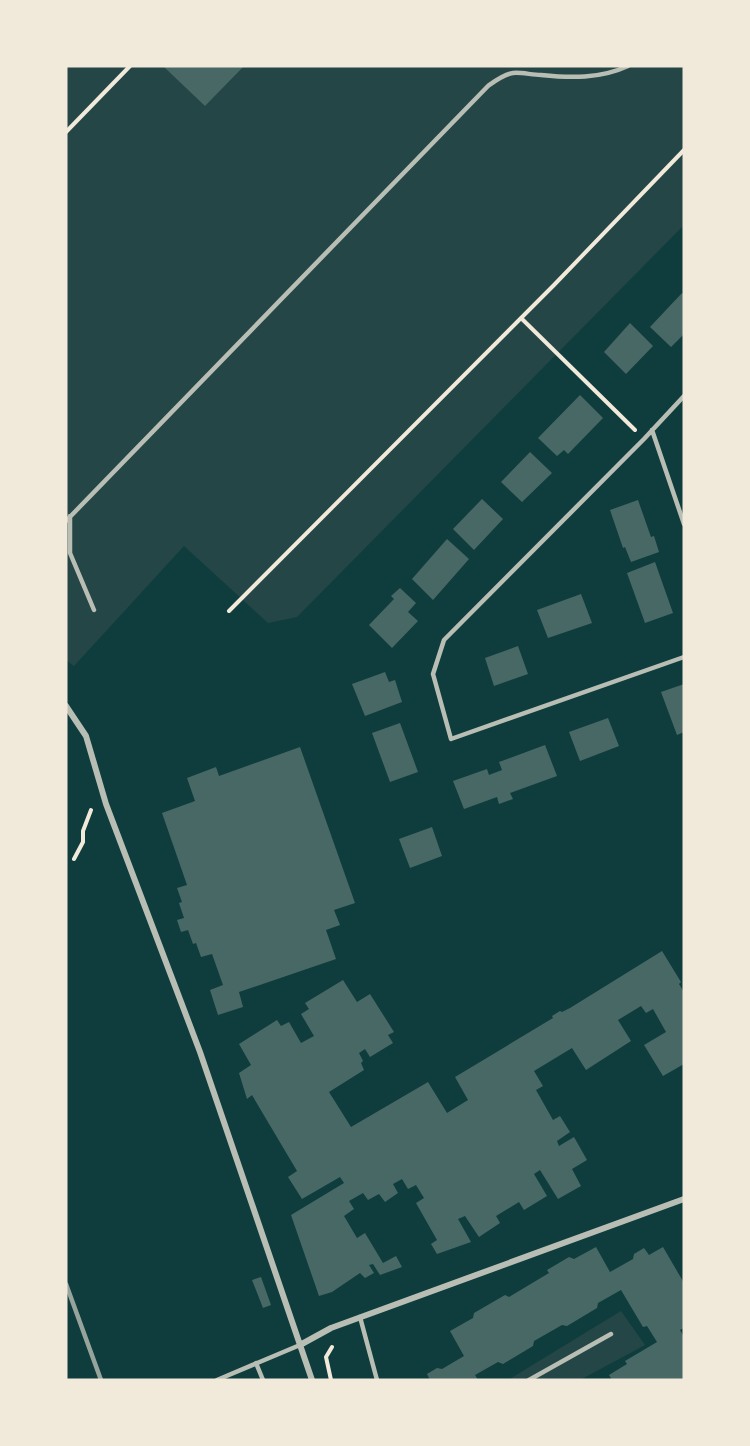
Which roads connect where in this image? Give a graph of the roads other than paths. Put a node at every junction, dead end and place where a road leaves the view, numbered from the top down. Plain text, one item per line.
1 (628, 66) edge
2 (684, 396) edge
3 (652, 430) junction
4 (70, 516) junction
5 (66, 521) edge
6 (684, 524) edge
7 (93, 610) dead end
8 (684, 657) edge
9 (66, 706) edge
10 (684, 1199) edge
11 (360, 1317) junction
12 (611, 1334) dead end
13 (300, 1345) junction
14 (256, 1364) junction
15 (217, 1380) edge
16 (263, 1380) edge
17 (312, 1380) edge
18 (377, 1380) edge
19 (530, 1380) edge

1 - 4 lane
2 - 3 lane
3 - 6 lane
3 - 8 lane
4 - 5 lane
4 - 7 lane
9 - 13 street
10 - 11 street
11 - 13 street
11 - 18 lane
12 - 19 lane
13 - 14 lane
13 - 17 street
14 - 15 lane
14 - 16 lane

